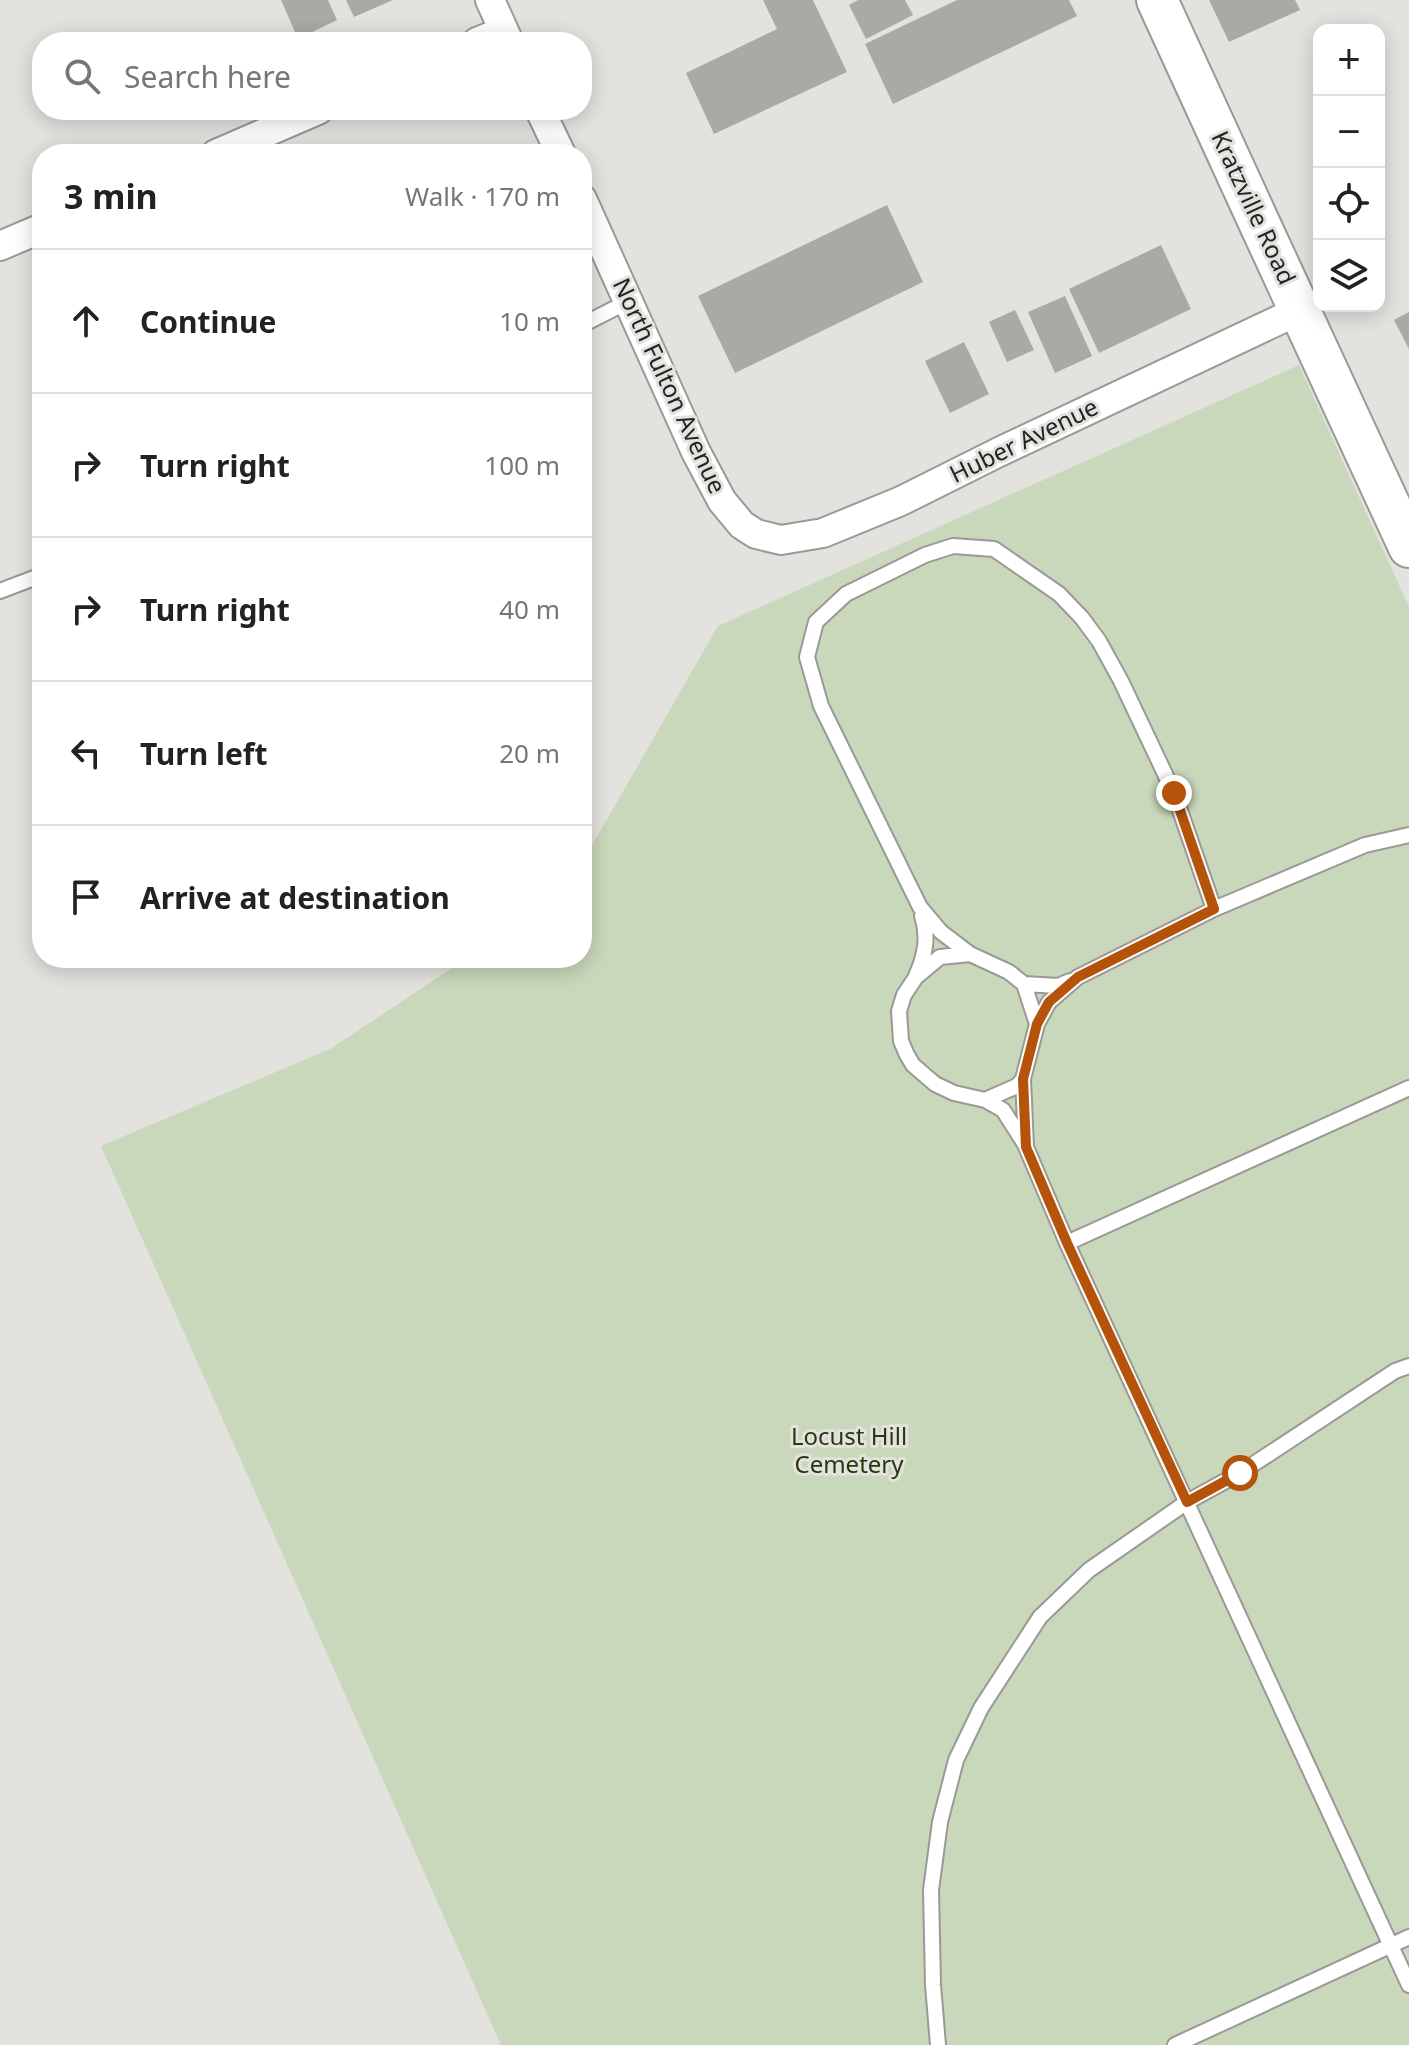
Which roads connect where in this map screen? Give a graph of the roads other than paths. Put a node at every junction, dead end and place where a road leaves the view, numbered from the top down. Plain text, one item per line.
1 (490, 0) edge
2 (1157, 0) edge
3 (504, 32) edge
4 (295, 120) edge
5 (545, 120) edge
6 (239, 144) edge
7 (556, 144) edge
8 (592, 221) edge
9 (32, 232) edge
10 (0, 246) edge
11 (629, 301) junction
12 (1300, 310) junction
13 (592, 320) edge
14 (742, 525) joint
15 (1409, 547) edge
16 (32, 579) edge
17 (0, 591) edge
18 (1409, 835) edge
19 (920, 907) junction
20 (1214, 909) junction
21 (970, 954) junction
22 (916, 977) junction
23 (1078, 977) junction
24 (1024, 984) junction
25 (1037, 1024) junction
26 (1023, 1079) junction
27 (1409, 1088) edge
28 (985, 1100) junction
29 (1026, 1147) junction
30 (1067, 1243) junction
31 (1409, 1366) edge
32 (1187, 1502) junction
33 (1409, 1937) edge
34 (1391, 1946) junction
35 (1409, 1985) edge
36 (938, 2045) edge
37 (1175, 2045) edge

1 - 3 street
2 - 12 main road, Kratzville Road
4 - 6 street
5 - 7 street
8 - 11 street, North Fulton Avenue
9 - 10 street
11 - 13 lane
11 - 14 street, North Fulton Avenue
12 - 14 street, Huber Avenue
12 - 15 main road, Kratzville Road
16 - 17 lane
18 - 20 lane
19 - 20 lane
19 - 21 lane
19 - 22 lane
20 - 23 lane
21 - 22 lane
21 - 24 lane
22 - 28 lane
23 - 24 lane
23 - 25 lane
24 - 25 lane
25 - 26 lane
26 - 28 lane
26 - 29 lane
27 - 30 lane
28 - 29 lane
29 - 30 lane
30 - 32 lane
31 - 32 lane
32 - 34 lane
32 - 36 lane
33 - 34 lane
34 - 35 lane
34 - 37 lane

